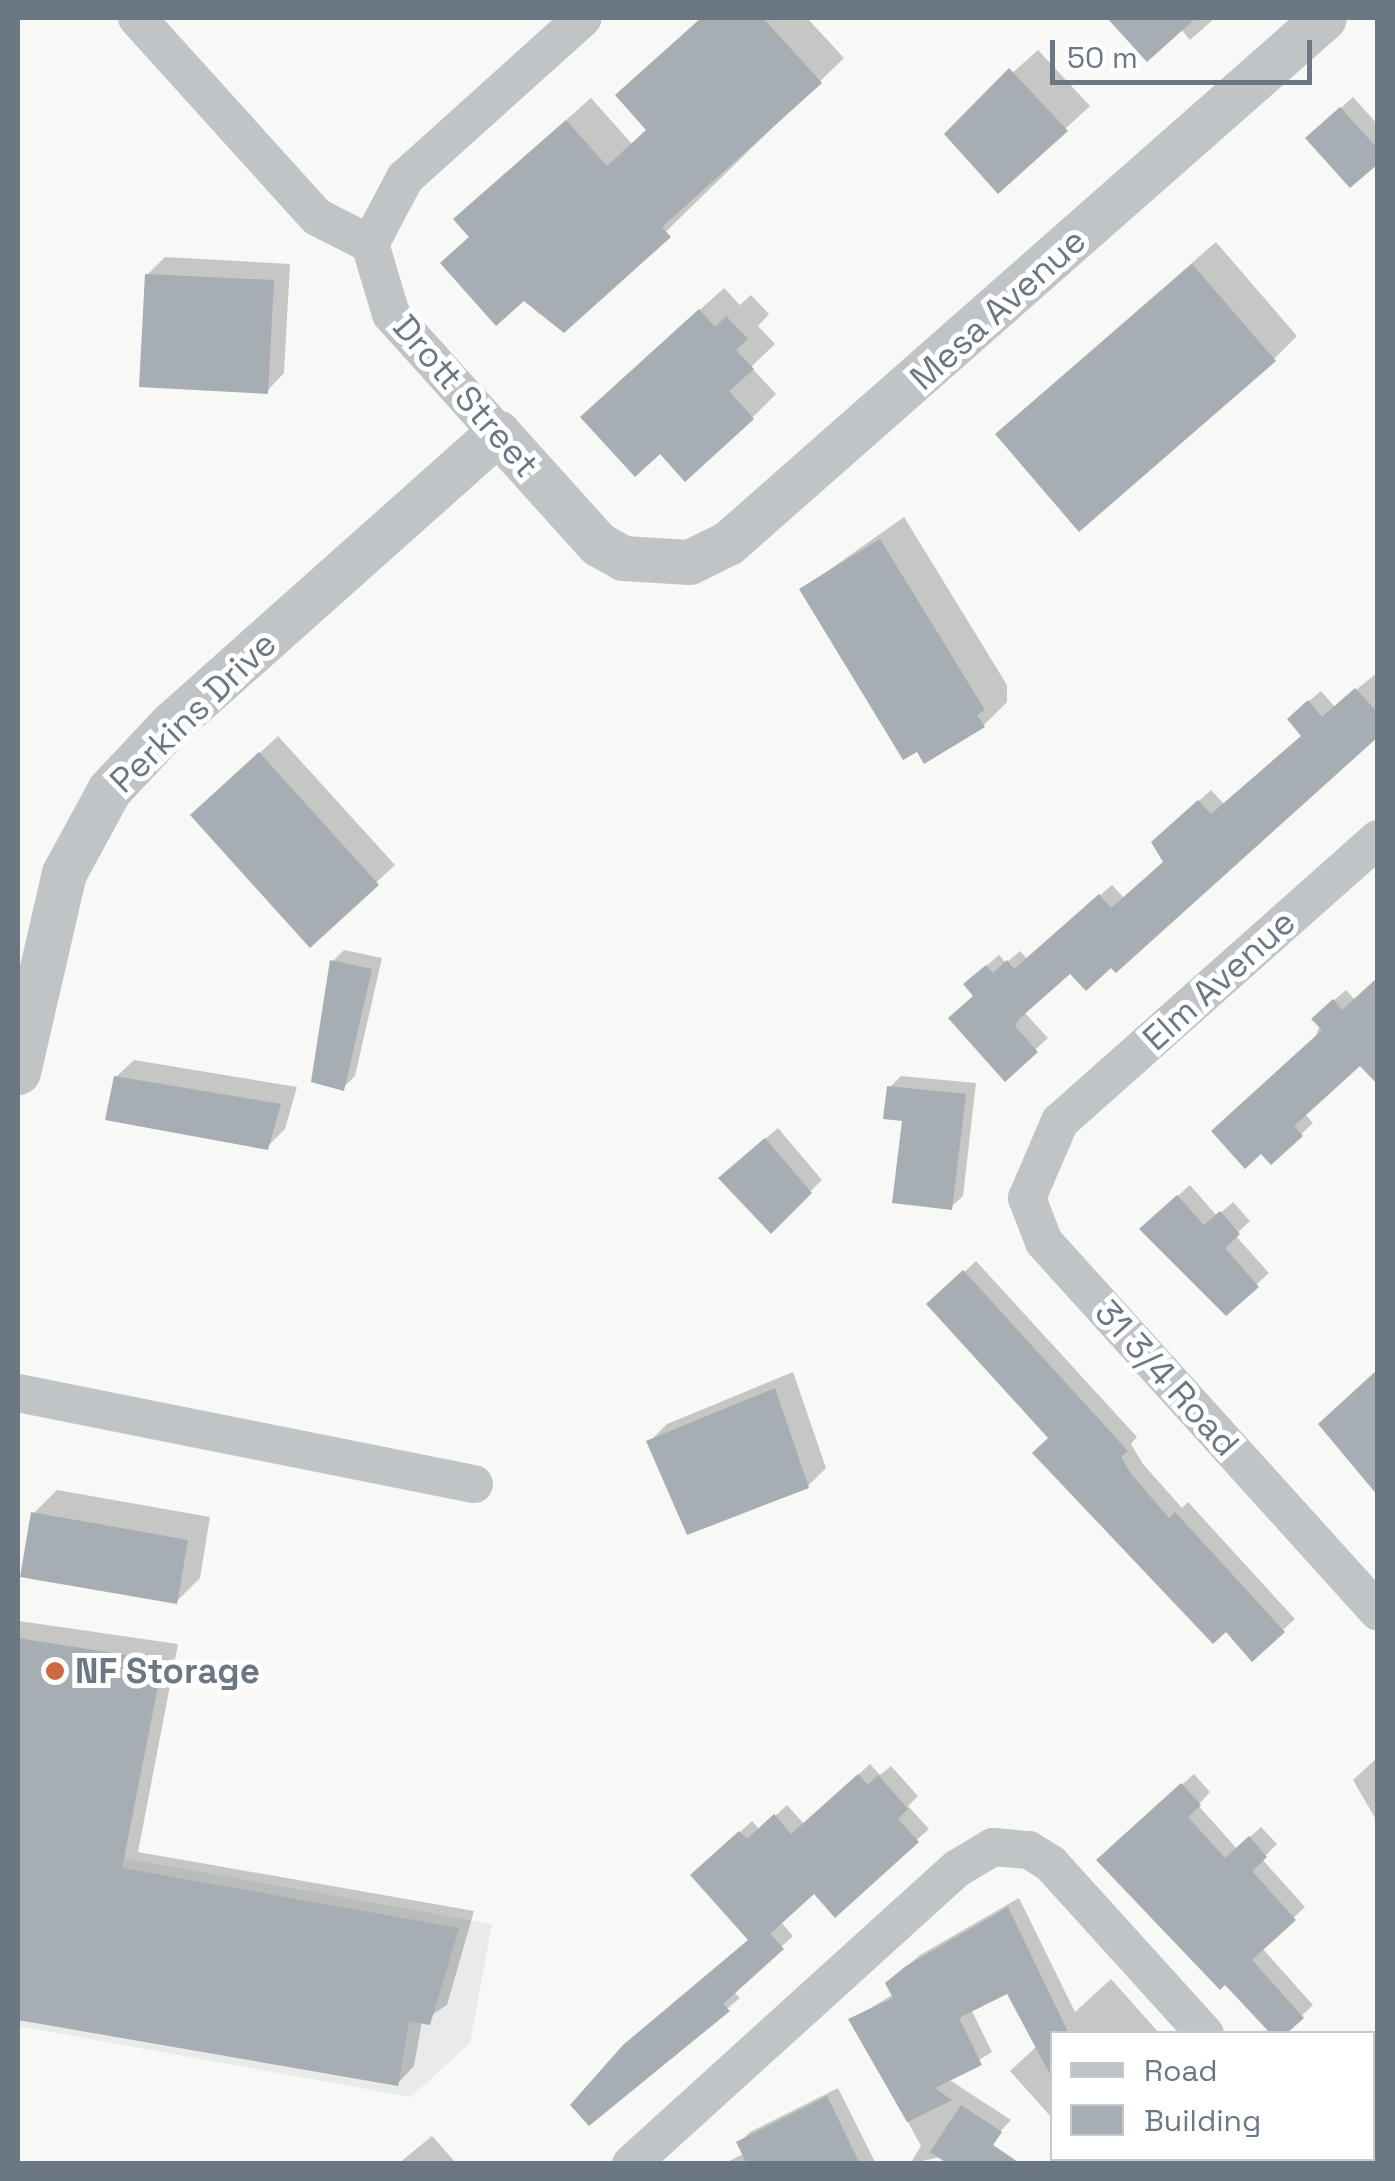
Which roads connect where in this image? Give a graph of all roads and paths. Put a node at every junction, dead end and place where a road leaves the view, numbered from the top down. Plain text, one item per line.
1 (138, 18) edge
2 (583, 18) edge
3 (1324, 18) edge
4 (370, 244) junction
5 (498, 434) junction
6 (654, 566) joint
7 (1378, 838) edge
8 (18, 1072) edge
9 (1060, 1121) joint
10 (18, 1393) edge
11 (474, 1484) dead end
12 (1378, 1611) edge
13 (1202, 2031) edge
14 (631, 2164) edge

1 - 4 street
2 - 4 street
3 - 6 street, Mesa Avenue
4 - 5 street, Drott Street
5 - 6 street, Drott Street
5 - 8 street, Perkins Drive
7 - 9 street, Elm Avenue
9 - 12 street, 31 3/4 Road
10 - 11 street
13 - 14 street

